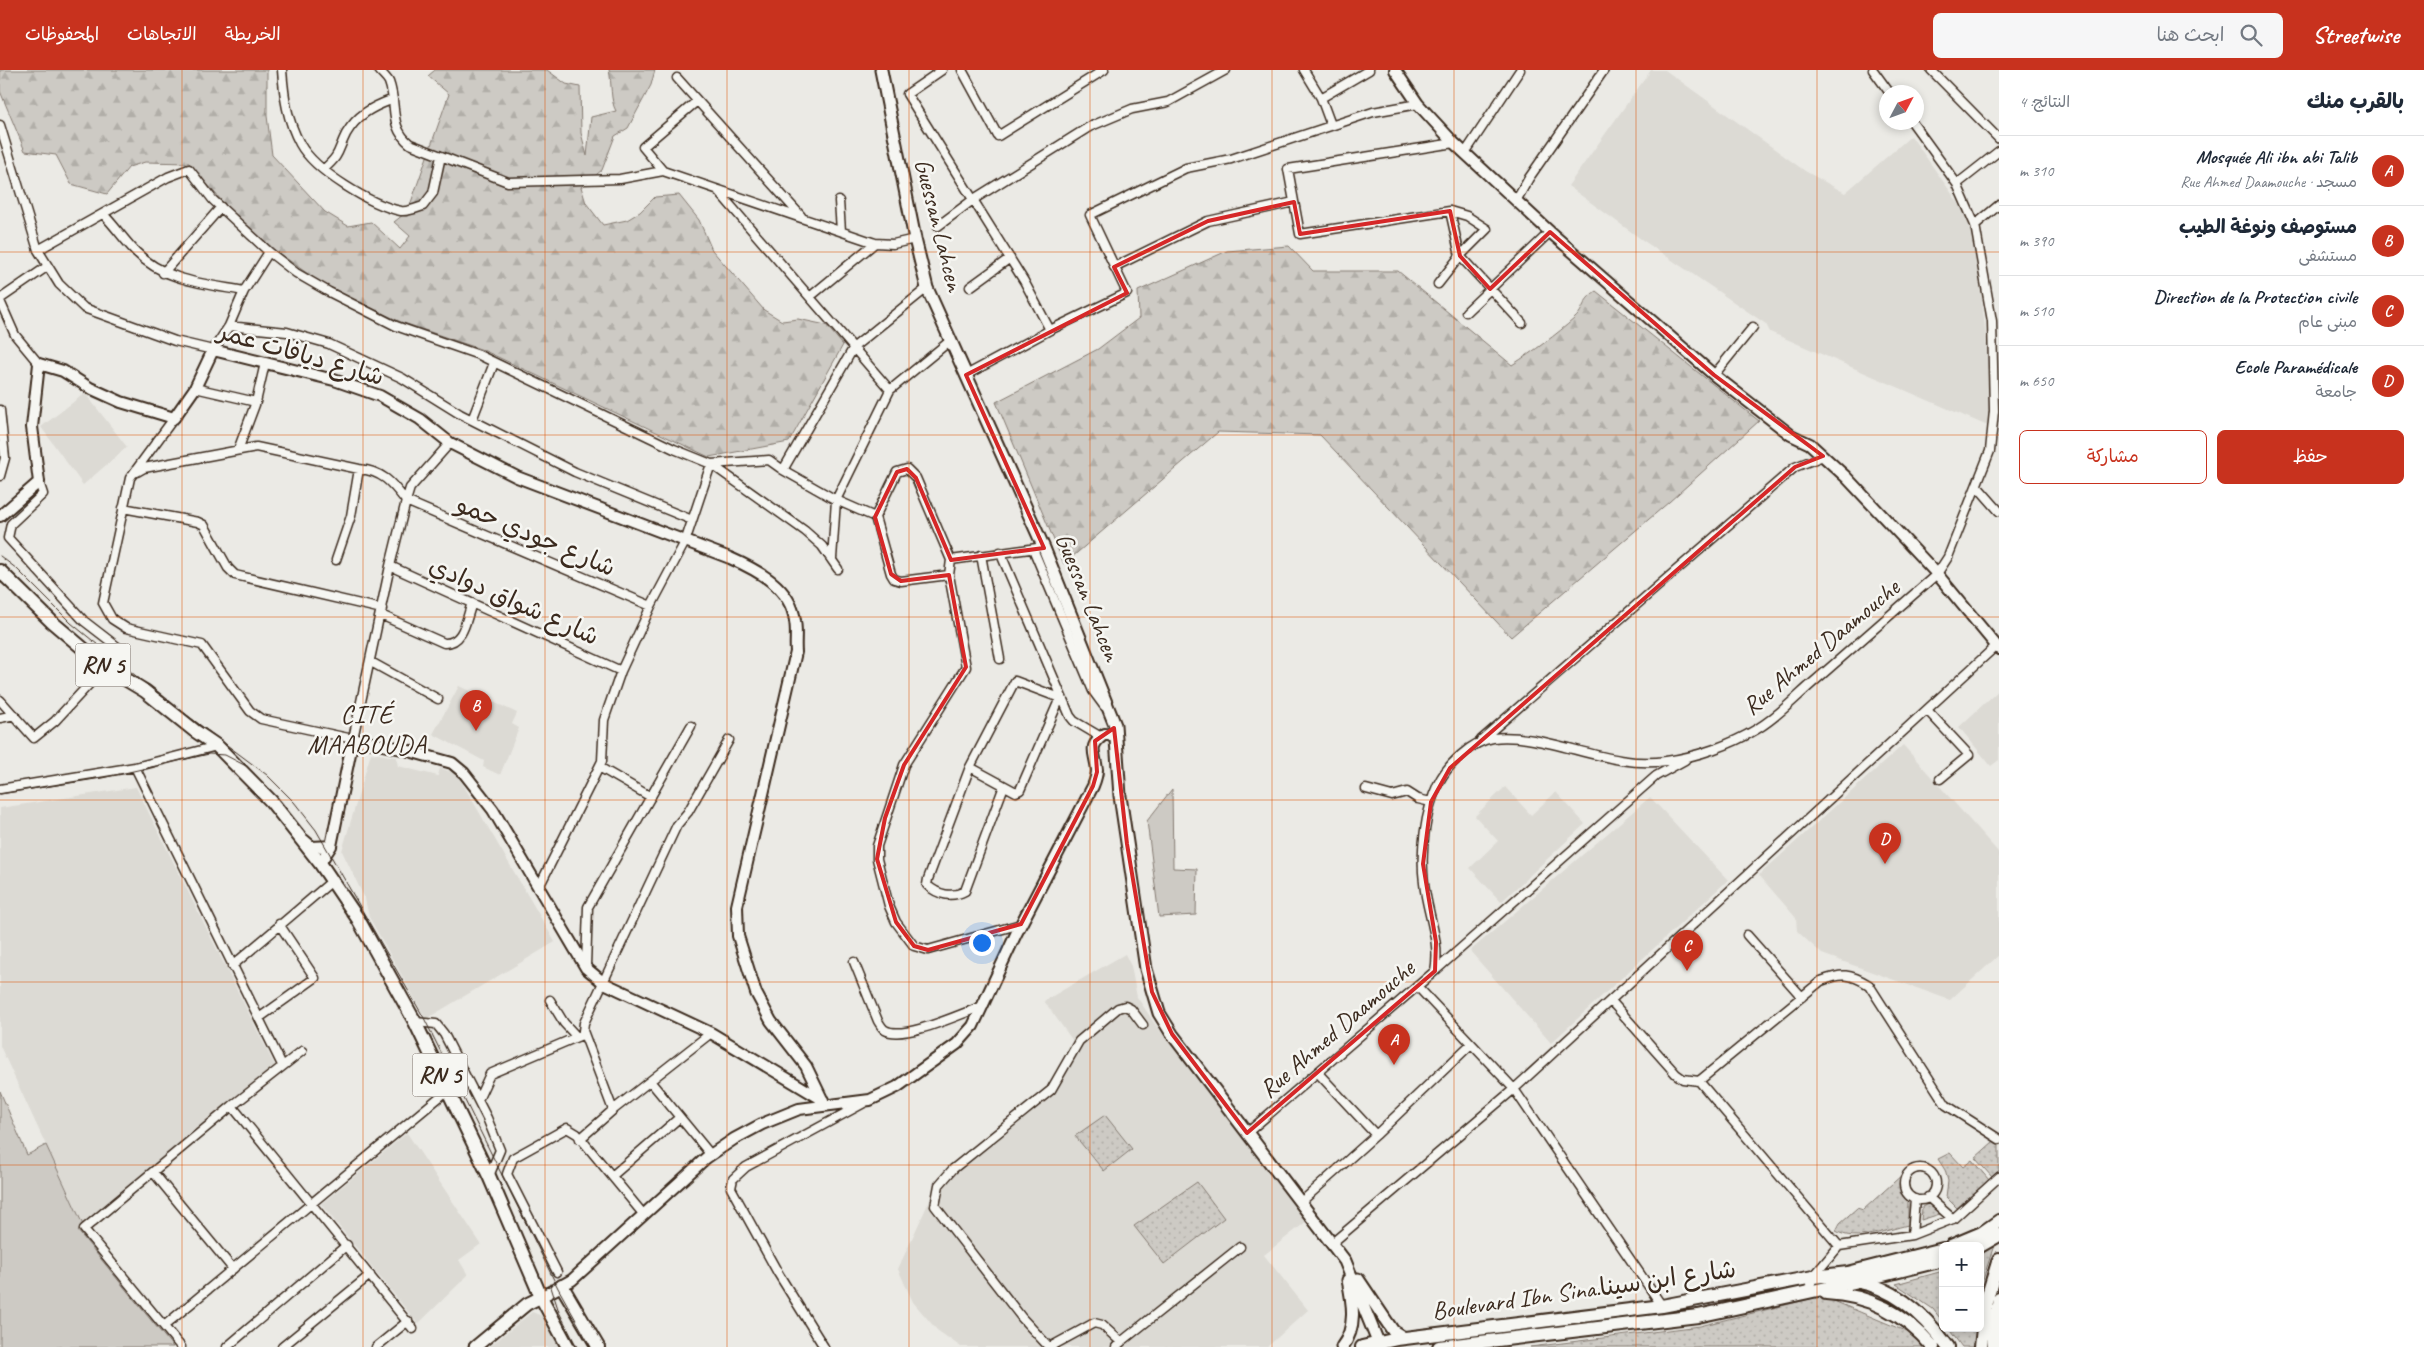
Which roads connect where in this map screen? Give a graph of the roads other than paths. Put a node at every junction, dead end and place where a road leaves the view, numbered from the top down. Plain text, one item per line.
1 (282, 70) edge
2 (379, 70) edge
3 (881, 70) edge
4 (942, 70) edge
5 (962, 70) edge
6 (1104, 70) edge
7 (1226, 70) edge
8 (1304, 70) edge
9 (1369, 70) edge
10 (1395, 70) edge
11 (1520, 70) edge
12 (1604, 70) edge
13 (1873, 70) edge
14 (1931, 70) edge
15 (677, 78) dead end
16 (1884, 85) edge
17 (1321, 98) junction
18 (391, 100) junction
19 (697, 101) junction
20 (1418, 104) junction
21 (0, 125) edge
22 (1331, 125) junction
23 (1918, 130) edge
24 (1999, 139) edge
25 (1454, 143) junction
26 (1999, 151) edge
27 (1465, 153) junction
28 (441, 156) junction
29 (324, 170) junction
30 (663, 171) junction
31 (1957, 184) junction
32 (718, 190) junction
33 (974, 199) junction
34 (838, 201) dead end
35 (1516, 201) junction
36 (1294, 202) junction
37 (1999, 205) edge
38 (221, 207) junction
39 (1450, 211) junction
40 (103, 214) junction
41 (802, 218) junction
42 (1975, 225) junction
43 (938, 226) dead end
44 (840, 231) junction
45 (1550, 232) junction
46 (914, 240) junction
47 (874, 243) junction
48 (38, 250) junction
49 (269, 252) junction
50 (1460, 256) junction
51 (1010, 258) junction
52 (48, 266) junction
53 (1114, 267) junction
54 (163, 273) junction
55 (1438, 284) dead end
56 (970, 287) dead end
57 (927, 288) junction
58 (1490, 288) junction
59 (244, 291) junction
60 (811, 296) junction
61 (0, 300) edge
62 (1466, 312) dead end
63 (1996, 321) edge
64 (1522, 323) dead end
65 (229, 326) junction
66 (1754, 327) dead end
67 (1050, 330) junction
68 (951, 340) junction
69 (854, 347) junction
70 (213, 350) junction
71 (265, 363) junction
72 (494, 363) junction
73 (39, 364) junction
74 (966, 375) junction
75 (1714, 375) junction
76 (195, 388) junction
77 (890, 390) junction
78 (256, 402) junction
79 (0, 410) edge
80 (174, 418) junction
81 (472, 420) junction
82 (450, 443) junction
83 (238, 450) junction
84 (1823, 456) junction
85 (711, 464) junction
86 (359, 469) junction
87 (783, 470) junction
88 (0, 476) edge
89 (130, 478) junction
90 (39, 482) junction
91 (1977, 486) junction
92 (836, 500) junction
93 (406, 501) junction
94 (123, 508) junction
95 (1999, 510) edge
96 (0, 516) edge
97 (875, 517) junction
98 (692, 520) junction
99 (686, 542) junction
100 (1038, 548) junction
101 (1000, 552) junction
102 (981, 555) junction
103 (336, 560) dead end
104 (832, 560) junction
105 (951, 560) junction
106 (390, 566) junction
107 (838, 568) dead end
108 (0, 571) edge
109 (1937, 574) junction
110 (949, 575) junction
111 (472, 603) junction
112 (651, 606) junction
113 (382, 612) junction
114 (119, 648) dead end
115 (1998, 648) edge
116 (1000, 659) dead end
117 (370, 662) junction
118 (105, 667) junction
119 (622, 672) junction
120 (438, 699) dead end
121 (1061, 699) junction
122 (0, 700) edge
123 (1927, 710) junction
124 (15, 715) junction
125 (0, 718) edge
126 (691, 726) dead end
127 (1101, 737) junction
128 (1115, 737) junction
129 (353, 739) junction
130 (729, 740) dead end
131 (1478, 743) junction
132 (217, 746) junction
133 (1691, 756) junction
134 (135, 767) junction
135 (599, 767) junction
136 (970, 767) junction
137 (1940, 779) dead end
138 (1004, 786) junction
139 (0, 789) edge
140 (1366, 789) dead end
141 (651, 797) junction
142 (1431, 802) junction
143 (301, 838) junction
144 (330, 846) junction
145 (320, 863) junction
146 (332, 880) junction
147 (538, 889) junction
148 (279, 924) junction
149 (1021, 924) junction
150 (1747, 935) dead end
151 (854, 962) dead end
152 (232, 966) junction
153 (586, 968) junction
154 (1435, 971) junction
155 (604, 983) junction
156 (1417, 986) junction
157 (1802, 997) junction
158 (550, 1000) dead end
159 (1611, 1000) junction
160 (983, 1006) junction
161 (259, 1018) junction
162 (415, 1022) junction
163 (1143, 1026) dead end
164 (711, 1033) junction
165 (581, 1036) junction
166 (1471, 1044) junction
167 (302, 1051) dead end
168 (282, 1066) junction
169 (1318, 1073) junction
170 (650, 1081) junction
171 (1699, 1081) junction
172 (1514, 1089) junction
173 (448, 1090) junction
174 (478, 1100) junction
175 (822, 1100) junction
176 (870, 1100) junction
177 (833, 1105) junction
178 (232, 1106) junction
179 (613, 1110) junction
180 (680, 1118) junction
181 (1247, 1133) junction
182 (1376, 1136) junction
183 (580, 1139) junction
184 (1999, 1139) edge
185 (711, 1155) junction
186 (153, 1172) junction
187 (489, 1176) junction
188 (612, 1176) junction
189 (1999, 1177) edge
190 (1928, 1197) junction
191 (1916, 1199) junction
192 (313, 1203) junction
193 (1300, 1203) junction
194 (644, 1215) junction
195 (1953, 1219) junction
196 (1999, 1221) edge
197 (1912, 1235) junction
198 (1999, 1235) edge
199 (1961, 1242) edge
200 (1331, 1244) junction
201 (1984, 1244) edge
202 (347, 1245) junction
203 (1840, 1246) junction
204 (1240, 1247) dead end
205 (1939, 1249) edge
206 (1999, 1259) edge
207 (1344, 1261) junction
208 (1939, 1261) edge
209 (233, 1269) junction
210 (557, 1272) dead end
211 (370, 1275) junction
212 (1813, 1277) junction
213 (1859, 1281) junction
214 (562, 1286) junction
215 (1808, 1292) junction
216 (541, 1297) junction
217 (1999, 1300) edge
218 (1662, 1306) junction
219 (408, 1321) junction
220 (164, 1326) junction
221 (414, 1329) dead end
222 (1404, 1338) junction
223 (1119, 1345) edge
224 (1379, 1345) edge
225 (181, 1347) edge
226 (227, 1347) edge
227 (282, 1347) edge
228 (376, 1347) edge
229 (475, 1347) edge
230 (568, 1347) edge
231 (598, 1347) edge
232 (824, 1347) edge
233 (1049, 1347) edge
234 (1342, 1347) edge
235 (1362, 1347) edge
236 (1439, 1347) edge
237 (1933, 1347) edge
238 (1948, 1347) edge
239 (1981, 1347) edge
240 (1994, 1347) edge

1 - 29 street
2 - 18 street
3 - 46 main road, Guessan Lahcen
4 - 33 street
5 - 6 street
7 - 33 street
8 - 17 street
9 - 17 street
10 - 20 street
11 - 27 street
12 - 35 street
13 - 16 street
14 - 24 street
15 - 19 street
17 - 22 street
18 - 28 street
18 - 29 street
19 - 30 street
19 - 41 street
20 - 22 street
20 - 25 street
21 - 48 street, شارع ديافات عمر
22 - 53 street
23 - 31 street, Rue Ahmed Daamouche
25 - 27 street
25 - 36 street
26 - 31 street
27 - 35 street
28 - 29 street
28 - 30 street
30 - 32 street
31 - 42 street, Rue Ahmed Daamouche
32 - 41 street
32 - 60 street
33 - 43 street
33 - 51 street
34 - 44 street
35 - 45 street
36 - 39 street
36 - 53 street
37 - 42 street
38 - 40 street
38 - 49 street
38 - 54 street
39 - 50 street
39 - 50 street
40 - 48 street
40 - 54 street
41 - 44 street
42 - 63 street, Rue Ahmed Daamouche
44 - 47 street
45 - 58 street
45 - 75 street
46 - 47 street
46 - 57 main road, Guessan Lahcen
47 - 60 street
48 - 52 street, شارع ديافات عمر
49 - 59 street
49 - 72 street
50 - 55 street
50 - 58 street
51 - 56 street
51 - 67 street
52 - 61 street
52 - 70 street, شارع ديافات عمر
53 - 67 street
54 - 59 street
57 - 68 main road, Guessan Lahcen
57 - 69 street
58 - 62 street
58 - 64 street
59 - 65 street
60 - 69 street
61 - 73 street
63 - 91 street, Rue Ahmed Daamouche
65 - 70 street
65 - 81 street
66 - 75 street
67 - 74 street
68 - 74 main road, Guessan Lahcen
68 - 77 street
69 - 77 street
69 - 87 street
70 - 71 street, شارع ديافات عمر
70 - 76 street
71 - 78 street
71 - 82 street, شارع ديافات عمر
72 - 81 street
72 - 85 street
73 - 80 street
73 - 90 street
74 - 100 main road, Guessan Lahcen
75 - 84 street
76 - 78 street
76 - 80 street
77 - 92 street
78 - 83 street
79 - 88 street
80 - 89 street
81 - 98 street
82 - 93 street
82 - 99 street, شارع ديافات عمر
83 - 86 street
83 - 89 street
84 - 109 street
84 - 131 street
85 - 87 street
85 - 98 street
85 - 104 street
86 - 93 street
86 - 103 street
87 - 92 street
89 - 94 street
90 - 96 street
90 - 114 street
91 - 95 street
91 - 109 street, Rue Ahmed Daamouche
92 - 97 street
92 - 104 street
93 - 106 street
93 - 112 street, شارع جودي حمو
94 - 113 street
94 - 129 street
97 - 105 street
97 - 110 street
98 - 99 street
99 - 112 street
99 - 175 street, شارع ديافات عمر
100 - 101 street
100 - 128 main road, Guessan Lahcen
101 - 102 street
101 - 121 street
102 - 105 street
102 - 116 street
104 - 107 street
105 - 110 street
106 - 111 street, شارع شواق دوادي
106 - 113 street
108 - 118 main road, RN 5
109 - 115 street
109 - 133 street, Rue Ahmed Daamouche
110 - 149 street
111 - 113 street
111 - 119 street, شارع شواق دوادي
112 - 119 street
113 - 117 street
115 - 123 street
117 - 120 street
117 - 129 street
118 - 124 street
118 - 132 main road, RN 5
119 - 135 street
121 - 127 street
121 - 136 street
121 - 138 street
122 - 124 street
123 - 137 street
123 - 159 street
124 - 125 street
126 - 141 street
127 - 128 street
127 - 149 street
128 - 181 main road, Guessan Lahcen
129 - 144 street
129 - 147 street
130 - 155 street
131 - 133 street, Rue Ahmed Daamouche
131 - 142 street, Rue Ahmed Daamouche
132 - 134 street
132 - 143 main road, RN 5
133 - 154 street
134 - 139 street
134 - 152 street
135 - 141 street
135 - 147 street
136 - 138 street
136 - 138 street
140 - 142 street
141 - 153 street
142 - 154 street, Rue Ahmed Daamouche
143 - 144 street
143 - 145 main road, RN 5
144 - 145 street
145 - 146 main road, RN 5
146 - 148 street
146 - 162 main road, RN 5
147 - 153 street
148 - 152 street
148 - 161 street
149 - 160 street
150 - 157 street
151 - 160 street
152 - 161 street
153 - 155 street
154 - 156 street, Rue Ahmed Daamouche
155 - 164 street
155 - 165 street
156 - 166 street
156 - 169 street, Rue Ahmed Daamouche
157 - 171 street
157 - 184 street
158 - 165 street
159 - 171 street
159 - 172 street
160 - 176 street
161 - 168 street
162 - 173 main road, RN 5
162 - 174 street
163 - 233 street
164 - 170 street
164 - 175 street
165 - 174 street
165 - 179 street
166 - 172 street
166 - 182 street
167 - 168 street
168 - 178 street
169 - 181 street, Rue Ahmed Daamouche
169 - 182 street
170 - 179 street
170 - 180 street
171 - 203 street
172 - 200 street
172 - 218 street
173 - 187 main road, RN 5
173 - 192 street
174 - 187 street
175 - 177 street
176 - 177 street
176 - 232 street
177 - 185 street
178 - 186 street
178 - 192 street
179 - 183 street
180 - 185 street
180 - 188 street
181 - 193 main road, Guessan Lahcen
182 - 193 street
183 - 188 street
183 - 210 street
185 - 194 street
186 - 209 street
186 - 220 street
187 - 216 main road, RN 5
188 - 194 street
189 - 195 street
190 - 191 street
190 - 191 street
190 - 195 street
191 - 197 street
192 - 202 street
192 - 209 street
193 - 200 main road, Guessan Lahcen
194 - 214 street
195 - 197 street
196 - 199 main road
197 - 203 street
198 - 201 main road
200 - 207 main road, Guessan Lahcen
202 - 211 street
202 - 226 street
203 - 212 street
204 - 223 street
205 - 212 main road
206 - 239 main road
207 - 222 main road
207 - 224 main road
207 - 234 main road
208 - 213 main road
209 - 220 street
211 - 219 street
211 - 227 street
212 - 213 main road
212 - 215 street
212 - 218 main road, Boulevard Ibn Sina:شارع ابن سينا
213 - 215 main road
213 - 238 main road
214 - 216 street
214 - 231 main road
215 - 236 main road
215 - 237 main road
216 - 229 main road
216 - 230 main road, RN 5
217 - 240 main road
218 - 222 main road, Boulevard Ibn Sina:شارع ابن سينا
219 - 221 street
219 - 228 street
220 - 225 street
222 - 224 main road, Boulevard Ibn Sina:شارع ابن سينا
223 - 233 street
224 - 235 main road, Boulevard Ibn Sina:شارع ابن سينا

